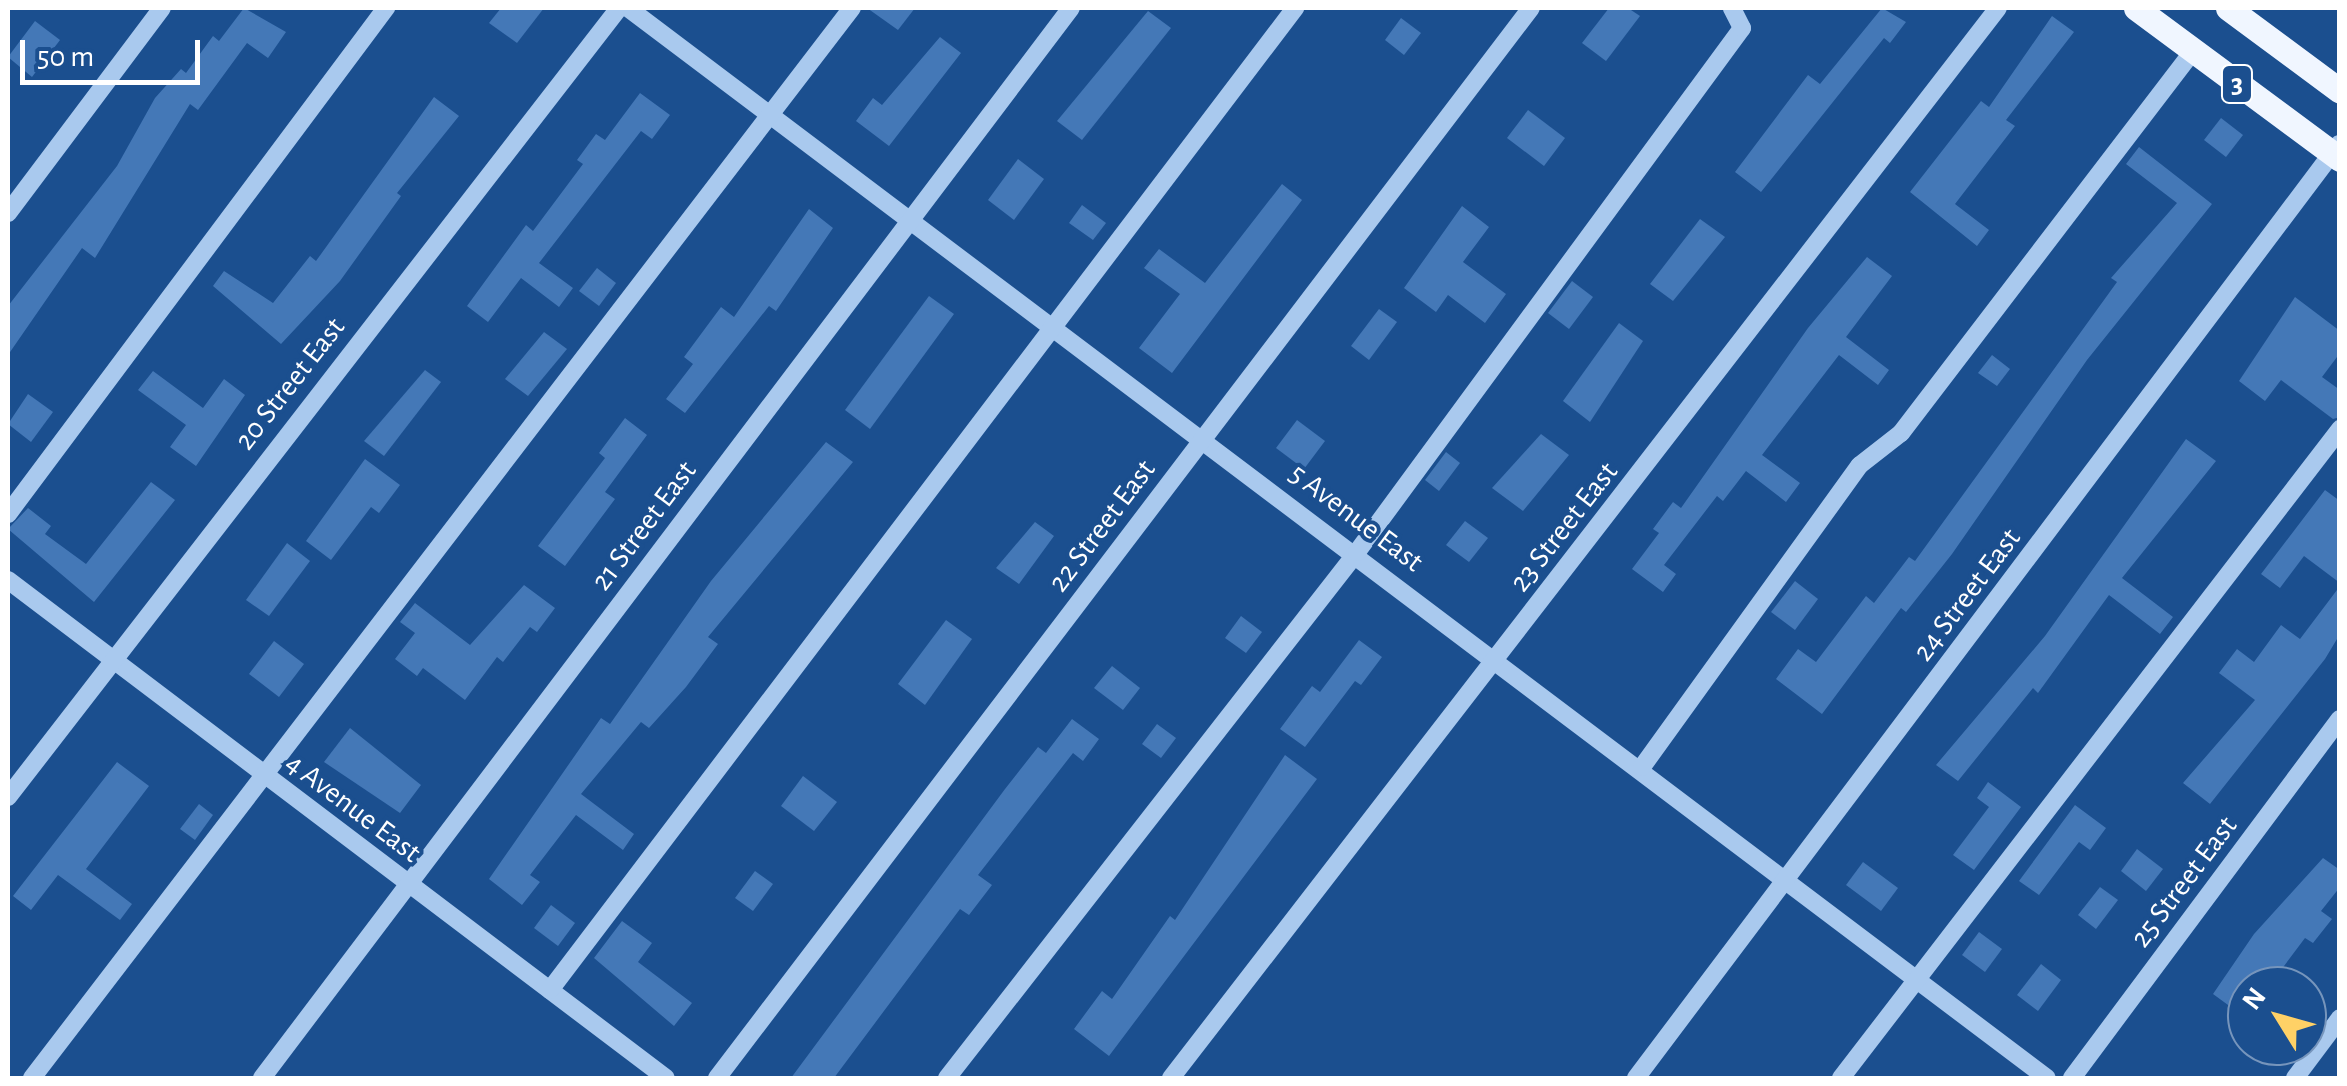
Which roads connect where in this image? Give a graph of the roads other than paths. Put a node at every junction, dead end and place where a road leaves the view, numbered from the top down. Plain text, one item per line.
1 (162, 8) edge
2 (386, 8) edge
3 (619, 8) edge
4 (628, 8) edge
5 (852, 8) edge
6 (1071, 8) edge
7 (1295, 8) edge
8 (1531, 8) edge
9 (1732, 8) edge
10 (1998, 8) edge
11 (2136, 8) edge
12 (2228, 8) edge
13 (2192, 51) junction
14 (2340, 91) edge
15 (770, 114) junction
16 (2337, 152) edge
17 (8, 213) edge
18 (911, 219) junction
19 (1054, 329) junction
20 (2340, 428) edge
21 (1202, 438) junction
22 (8, 514) edge
23 (1356, 552) junction
24 (8, 580) edge
25 (112, 657) junction
26 (1497, 660) junction
27 (2340, 719) edge
28 (1642, 767) junction
29 (263, 774) junction
30 (8, 797) edge
31 (1788, 879) junction
32 (408, 884) junction
33 (1917, 978) junction
34 (550, 990) junction
35 (2340, 1018) edge
36 (32, 1078) edge
37 (262, 1078) edge
38 (666, 1078) edge
39 (717, 1078) edge
40 (946, 1078) edge
41 (1171, 1078) edge
42 (1636, 1078) edge
43 (1841, 1078) edge
44 (2047, 1078) edge
45 (2072, 1078) edge
46 (2296, 1078) edge

1 - 17 street
2 - 22 street
3 - 25 street, 20 Street East
4 - 15 street, 5 Avenue East
5 - 15 street
6 - 18 street, 21 Street East
7 - 19 street
8 - 21 street, 22 Street East
9 - 23 street
10 - 26 street, 23 Street East
11 - 13 main road, 3
12 - 14 main road, 3
13 - 16 main road, 3
13 - 28 street
15 - 18 street, 5 Avenue East
15 - 29 street
16 - 31 street, 24 Street East
18 - 19 street, 5 Avenue East
18 - 32 street, 21 Street East
19 - 21 street, 5 Avenue East
19 - 34 street
20 - 33 street
21 - 23 street, 5 Avenue East
21 - 39 street, 22 Street East
23 - 26 street, 5 Avenue East
23 - 40 street
24 - 25 street, 4 Avenue East
25 - 29 street, 4 Avenue East
25 - 30 street, 20 Street East
26 - 28 street, 5 Avenue East
26 - 41 street, 23 Street East
27 - 45 street, 25 Street East
28 - 31 street, 5 Avenue East
29 - 32 street, 4 Avenue East
29 - 36 street
31 - 33 street, 5 Avenue East
31 - 42 street, 24 Street East
32 - 34 street, 4 Avenue East
32 - 37 street, 21 Street East
33 - 43 street
33 - 44 street, 5 Avenue East
34 - 38 street, 4 Avenue East
35 - 46 street

